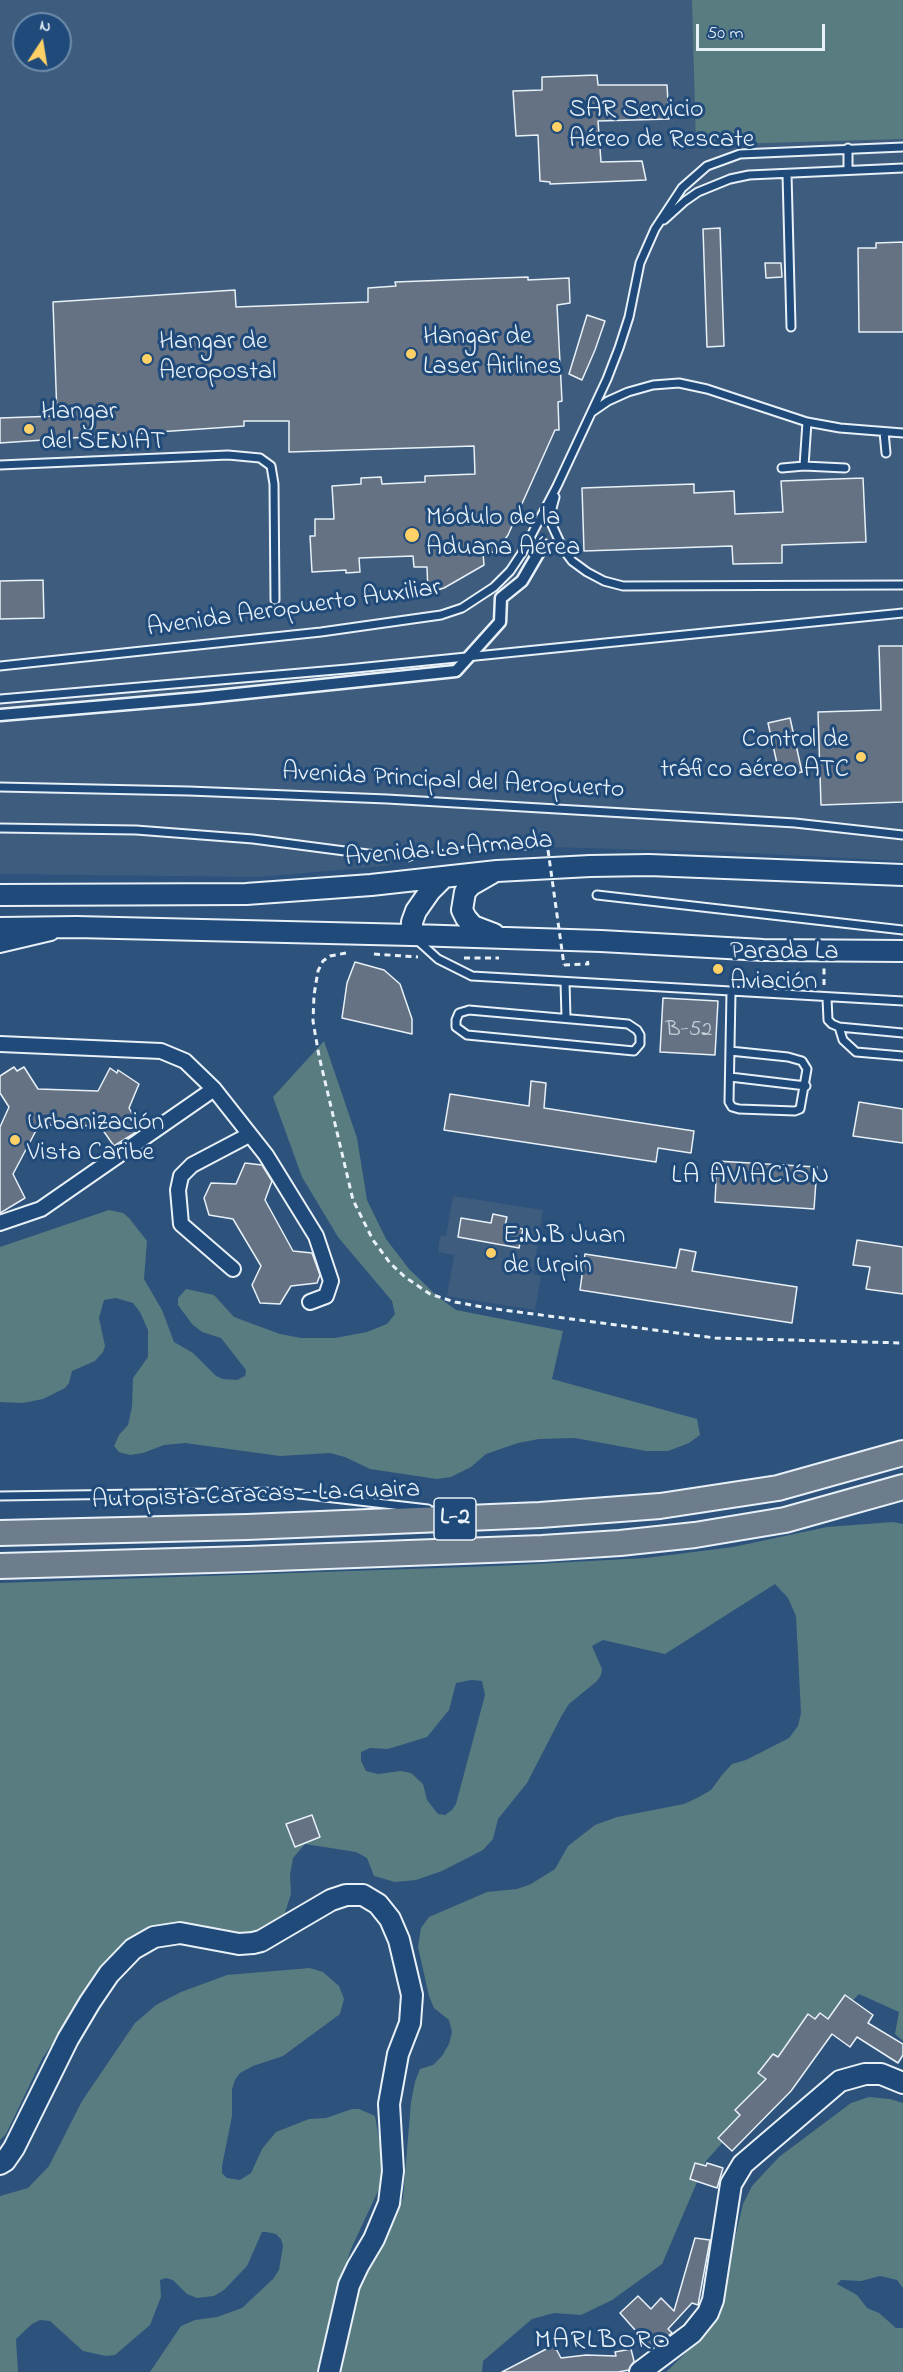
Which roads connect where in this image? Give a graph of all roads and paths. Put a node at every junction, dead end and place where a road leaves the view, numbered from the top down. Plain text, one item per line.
1 (903, 147) edge
2 (848, 148) junction
3 (903, 168) edge
4 (848, 170) junction
5 (787, 174) junction
6 (655, 229) junction
7 (791, 327) dead end
8 (591, 413) junction
9 (807, 422) junction
10 (884, 432) junction
11 (903, 433) edge
12 (886, 453) dead end
13 (0, 465) edge
14 (804, 466) junction
15 (782, 468) dead end
16 (845, 468) dead end
17 (558, 486) junction
18 (543, 545) dead end
19 (903, 585) edge
20 (275, 600) dead end
21 (903, 613) edge
22 (468, 657) junction
23 (0, 666) edge
24 (0, 699) edge
25 (0, 715) edge
26 (0, 788) edge
27 (0, 828) edge
28 (903, 834) edge
29 (464, 847) dead end
30 (520, 849) dead end
31 (548, 850) dead end
32 (383, 856) dead end
33 (497, 871) junction
34 (903, 874) edge
35 (444, 877) junction
36 (0, 895) edge
37 (597, 895) dead end
38 (76, 927) junction
39 (0, 928) edge
40 (903, 930) edge
41 (412, 935) junction
42 (506, 938) junction
43 (0, 945) edge
44 (903, 951) edge
45 (350, 953) dead end
46 (369, 954) dead end
47 (438, 959) junction
48 (588, 964) dead end
49 (565, 981) junction
50 (731, 992) junction
51 (827, 998) junction
52 (903, 1002) edge
53 (566, 1017) junction
54 (839, 1027) junction
55 (903, 1032) edge
56 (0, 1044) edge
57 (730, 1051) junction
58 (903, 1056) edge
59 (730, 1077) junction
60 (806, 1086) junction
61 (214, 1089) junction
62 (249, 1135) junction
63 (0, 1223) edge
64 (232, 1269) dead end
65 (310, 1302) dead end
66 (903, 1343) edge
67 (903, 1453) edge
68 (903, 1487) edge
69 (0, 1496) edge
70 (432, 1509) dead end
71 (444, 1510) dead end
72 (502, 1517) junction
73 (0, 1533) edge
74 (0, 1566) edge
75 (903, 2083) edge
76 (0, 2164) edge
77 (329, 2372) edge
78 (640, 2372) edge

1 - 2 lane
2 - 4 lane
2 - 6 lane
3 - 4 lane
4 - 5 lane
5 - 6 lane
5 - 7 lane
6 - 8 lane, Avenida Aeropuerto Auxiliar
8 - 9 lane
8 - 17 lane, Avenida Aeropuerto Auxiliar
9 - 10 lane
9 - 14 lane
10 - 11 lane
10 - 12 lane
13 - 20 lane
14 - 15 lane
14 - 16 lane
17 - 19 lane
17 - 23 lane, Avenida Aeropuerto Auxiliar
18 - 22 street
21 - 22 lane
22 - 24 lane
22 - 25 street
26 - 28 lane, Avenida Principal del Aeropuerto
27 - 32 lane
29 - 30 path
31 - 48 path, bridge
33 - 34 main road, Avenida La Armada
33 - 35 main road, Avenida La Armada
33 - 42 main road
35 - 36 main road, Avenida La Armada
35 - 41 main road
37 - 40 lane
38 - 39 main road
38 - 41 main road
38 - 43 street
41 - 42 main road
41 - 47 lane
42 - 44 main road
45 - 66 path
46 - 47 path
47 - 49 lane
49 - 50 lane
49 - 53 lane
50 - 51 lane
50 - 57 lane
51 - 52 lane
51 - 54 lane
53 - 53 lane
54 - 55 lane
54 - 58 lane
56 - 61 street
57 - 59 lane
57 - 60 lane
59 - 60 lane
59 - 60 lane
61 - 62 street
61 - 63 street
62 - 64 street
62 - 65 street
67 - 72 highway, Autopista Caracas - La Guaira / L-2
68 - 74 highway, L-2
69 - 70 lane
71 - 72 lane
72 - 73 highway, Autopista Caracas - La Guaira / L-2
75 - 78 main road
76 - 77 main road

